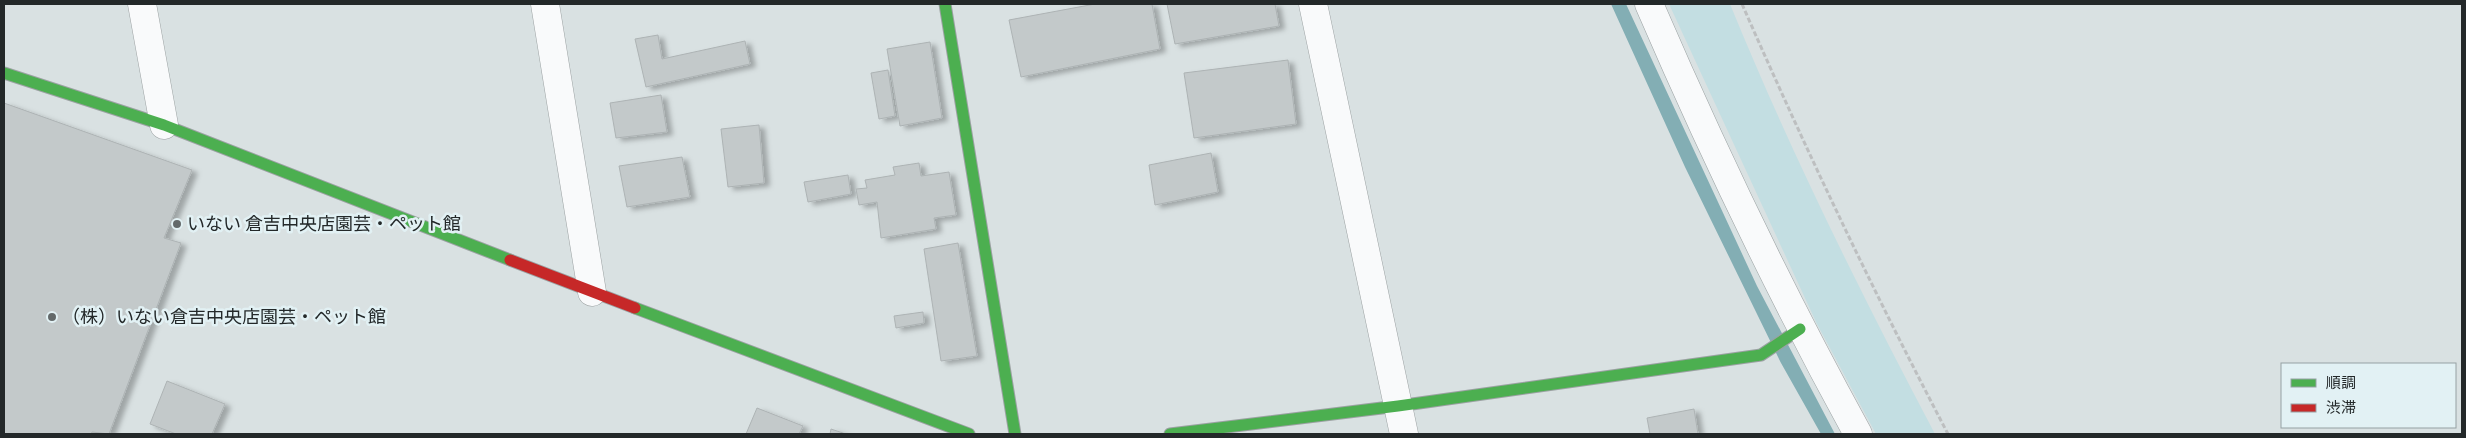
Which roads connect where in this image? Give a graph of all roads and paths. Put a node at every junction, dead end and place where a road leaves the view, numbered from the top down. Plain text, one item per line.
1 (142, 4) edge
2 (545, 4) edge
3 (946, 4) edge
4 (1313, 4) edge
5 (1649, 4) edge
6 (1742, 4) edge
7 (4, 73) edge
8 (164, 125) junction
9 (592, 292) junction
10 (1800, 328) junction
11 (1398, 406) junction
12 (969, 434) edge
13 (1016, 434) edge
14 (1170, 434) edge
15 (1404, 434) edge
16 (1858, 434) edge
17 (1948, 434) edge

1 - 8 street
2 - 9 street
3 - 13 street
4 - 11 street
5 - 10 street
6 - 17 path
7 - 8 street
8 - 9 street
9 - 12 street
10 - 11 street
10 - 16 street
11 - 14 street
11 - 15 street

